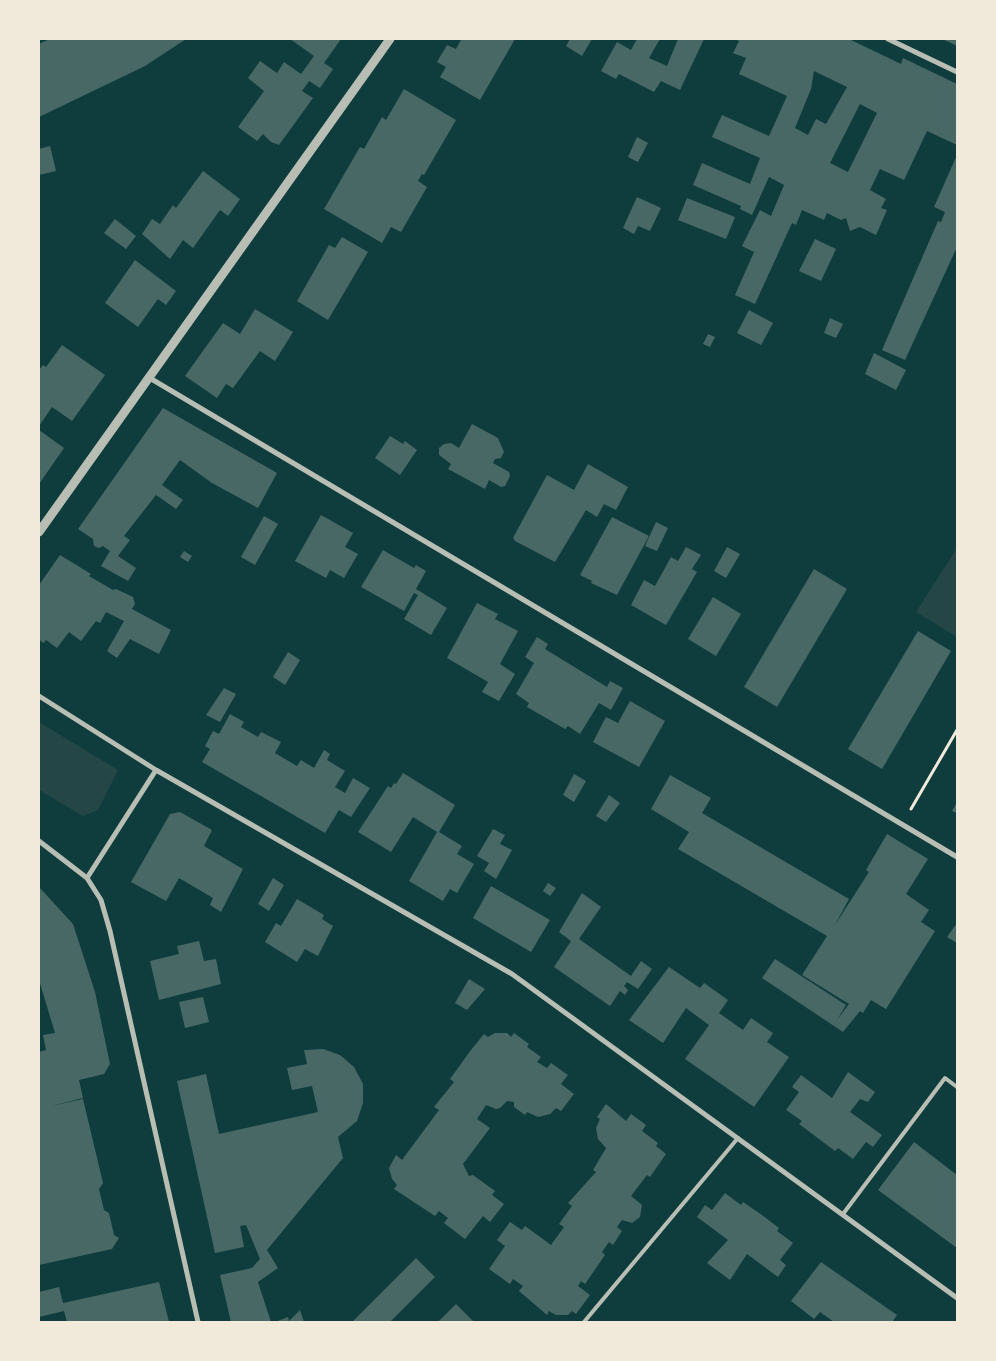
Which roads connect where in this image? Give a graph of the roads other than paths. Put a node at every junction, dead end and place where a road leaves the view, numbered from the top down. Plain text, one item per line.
1 (390, 39) edge
2 (888, 39) edge
3 (957, 72) edge
4 (148, 376) junction
5 (39, 532) edge
6 (39, 696) edge
7 (156, 770) junction
8 (39, 841) edge
9 (957, 857) edge
10 (87, 878) junction
11 (957, 1087) edge
12 (738, 1138) junction
13 (842, 1214) junction
14 (957, 1298) edge
15 (198, 1322) edge
16 (584, 1322) edge

1 - 4 street
2 - 3 street
4 - 5 street
4 - 9 street
6 - 7 street
7 - 10 street
7 - 12 street
8 - 10 street
10 - 15 street
11 - 13 lane
12 - 13 street
12 - 16 lane
13 - 14 street

